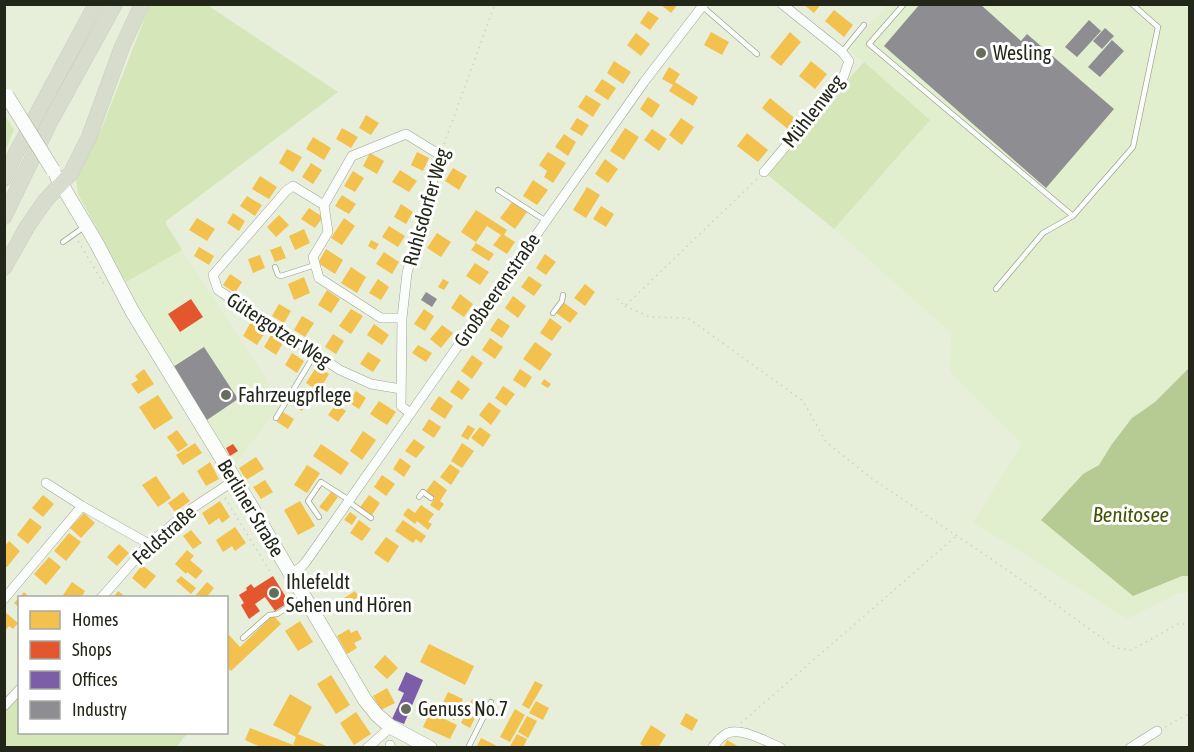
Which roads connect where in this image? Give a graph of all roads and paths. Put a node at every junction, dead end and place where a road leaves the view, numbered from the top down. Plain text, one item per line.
1 (96, 4) edge
2 (115, 4) edge
3 (142, 4) edge
4 (495, 4) edge
5 (782, 4) edge
6 (904, 4) edge
7 (1132, 4) edge
8 (703, 6) edge
9 (864, 25) dead end
10 (842, 52) junction
11 (757, 54) dead end
12 (6, 94) edge
13 (440, 154) junction
14 (10, 159) edge
15 (764, 172) joint
16 (4, 179) edge
17 (60, 184) junction
18 (498, 190) dead end
19 (324, 205) junction
20 (1073, 216) junction
21 (4, 217) edge
22 (546, 221) junction
23 (86, 226) junction
24 (63, 242) dead end
25 (315, 265) junction
26 (275, 267) dead end
27 (4, 268) edge
28 (996, 289) dead end
29 (563, 295) dead end
30 (617, 299) dead end
31 (625, 306) junction
32 (553, 313) dead end
33 (402, 318) junction
34 (315, 354) junction
35 (401, 389) junction
36 (410, 413) junction
37 (276, 418) dead end
38 (235, 480) junction
39 (46, 483) dead end
40 (220, 490) junction
41 (419, 497) dead end
42 (431, 498) dead end
43 (348, 501) junction
44 (82, 506) junction
45 (319, 517) dead end
46 (371, 518) dead end
47 (955, 537) dead end
48 (149, 544) junction
49 (276, 567) dead end
50 (291, 574) junction
51 (102, 596) edge
52 (304, 596) junction
53 (4, 599) edge
54 (1190, 624) edge
55 (243, 638) dead end
56 (18, 691) edge
57 (491, 702) dead end
58 (4, 706) edge
59 (1190, 713) edge
60 (391, 727) junction
61 (1157, 731) joint
62 (731, 732) junction
63 (367, 747) edge
64 (430, 747) edge
65 (468, 747) edge
66 (712, 747) edge
67 (781, 747) edge
68 (1130, 747) edge

1 - 14 highway
2 - 21 highway
3 - 17 highway
4 - 13 path, Ruhlsdorfer Weg
5 - 10 street, Mühlenweg
6 - 20 lane
7 - 20 lane
8 - 11 lane
8 - 22 street, Großbeerenstraße
9 - 10 lane
10 - 15 street, Mühlenweg
12 - 17 main road, Berliner Straße, bridge
13 - 19 street
13 - 33 street, Ruhlsdorfer Weg
14 - 16 highway
15 - 31 path
17 - 23 main road, Berliner Straße
17 - 27 highway
18 - 22 lane
19 - 25 street
19 - 34 street, Gütergotzer Weg
20 - 28 lane
22 - 36 street, Großbeerenstraße
23 - 24 lane
23 - 38 main road, Berliner Straße
25 - 26 lane
25 - 33 street
29 - 32 lane
30 - 31 path
31 - 54 path
33 - 35 street, Ruhlsdorfer Weg
34 - 35 street, Gütergotzer Weg
34 - 37 lane
35 - 36 street, Ruhlsdorfer Weg
36 - 43 street, Großbeerenstraße
38 - 40 street, Feldstraße
38 - 50 main road, Berliner Straße
39 - 44 street
40 - 48 street, Feldstraße
40 - 49 path
41 - 42 lane
43 - 45 lane
43 - 46 lane
43 - 50 street, Großbeerenstraße
44 - 48 street
44 - 53 street
47 - 62 path
48 - 51 street, Feldstraße
50 - 52 main road, Berliner Straße
52 - 55 lane
52 - 60 main road, Berliner Straße
56 - 58 street
57 - 65 lane
59 - 61 path
60 - 63 street
60 - 64 main road, Berliner Straße
61 - 68 street
62 - 66 street
62 - 67 street

